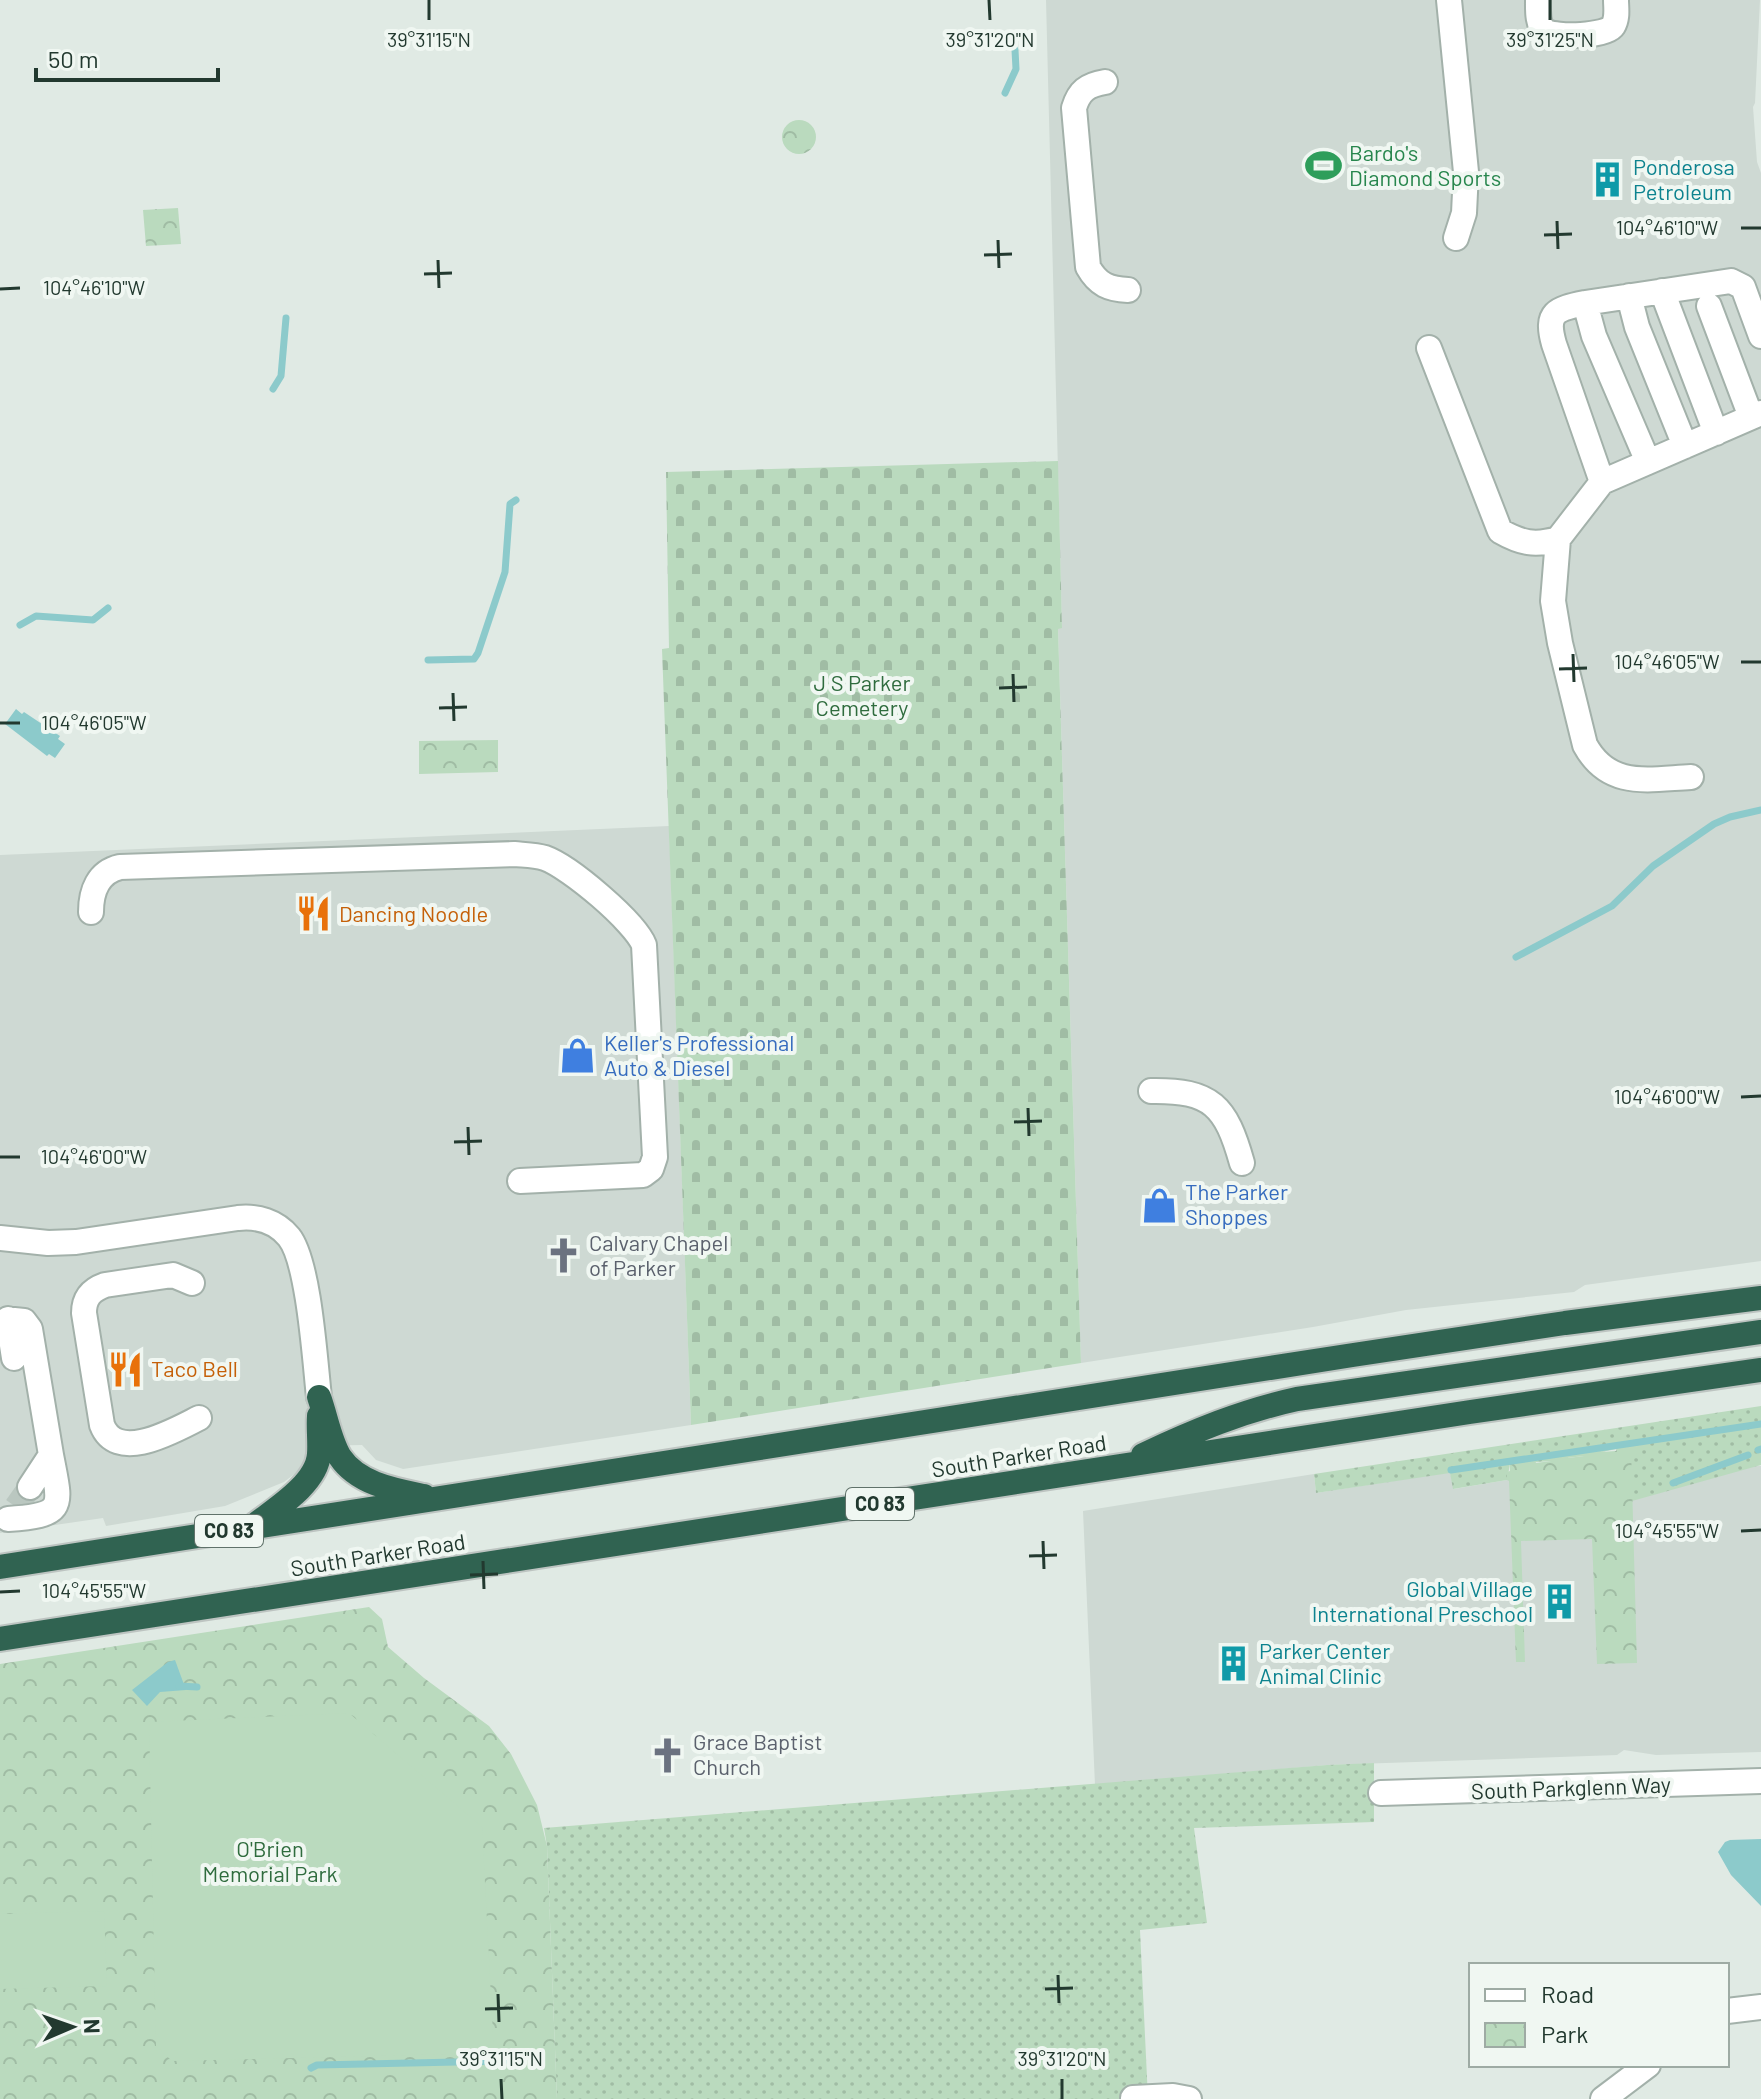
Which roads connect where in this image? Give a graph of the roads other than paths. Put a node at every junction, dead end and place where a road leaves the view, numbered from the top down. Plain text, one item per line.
1 (1449, 0) edge
2 (1538, 0) edge
3 (1616, 0) edge
4 (1105, 82) dead end
5 (1456, 238) dead end
6 (1128, 290) dead end
7 (1662, 291) junction
8 (1629, 296) junction
9 (1585, 303) junction
10 (1709, 306) dead end
11 (1761, 336) edge
12 (1429, 348) dead end
13 (1756, 415) edge
14 (1716, 433) junction
15 (1685, 446) junction
16 (1648, 462) junction
17 (1602, 482) junction
18 (1558, 539) junction
19 (1691, 777) dead end
20 (91, 912) dead end
21 (1151, 1091) dead end
22 (1242, 1163) dead end
23 (520, 1181) dead end
24 (0, 1238) edge
25 (192, 1283) dead end
26 (1761, 1298) edge
27 (1761, 1332) edge
28 (14, 1358) dead end
29 (1761, 1370) edge
30 (319, 1397) junction
31 (199, 1418) dead end
32 (51, 1455) junction
33 (1115, 1468) junction
34 (438, 1498) junction
35 (14, 1508) edge
36 (251, 1527) junction
37 (0, 1567) edge
38 (0, 1639) edge
39 (1761, 1781) edge
40 (1381, 1793) dead end
41 (1761, 2007) edge
42 (1729, 2011) edge
43 (1645, 2067) edge
44 (1133, 2098) edge
45 (1189, 2099) edge
46 (1603, 2099) edge

1 - 5 street
2 - 3 street
4 - 6 street
7 - 8 street
7 - 11 street
7 - 14 street
8 - 9 street
8 - 15 street
9 - 16 street
9 - 17 street
10 - 13 street
12 - 18 street
13 - 14 street
14 - 15 street
15 - 16 street
16 - 17 street
17 - 18 street
18 - 19 street
20 - 23 street
21 - 22 street
24 - 30 street
25 - 31 street
26 - 34 highway, CO 83
27 - 33 highway
28 - 32 street
29 - 33 highway, South Parker Road / CO 83
30 - 34 highway
30 - 36 highway
32 - 35 street
32 - 35 street
33 - 38 highway, South Parker Road / CO 83
34 - 36 highway, CO 83
36 - 37 highway, CO 83
39 - 40 street, South Parkglenn Way
41 - 42 street
43 - 46 street
44 - 45 street

